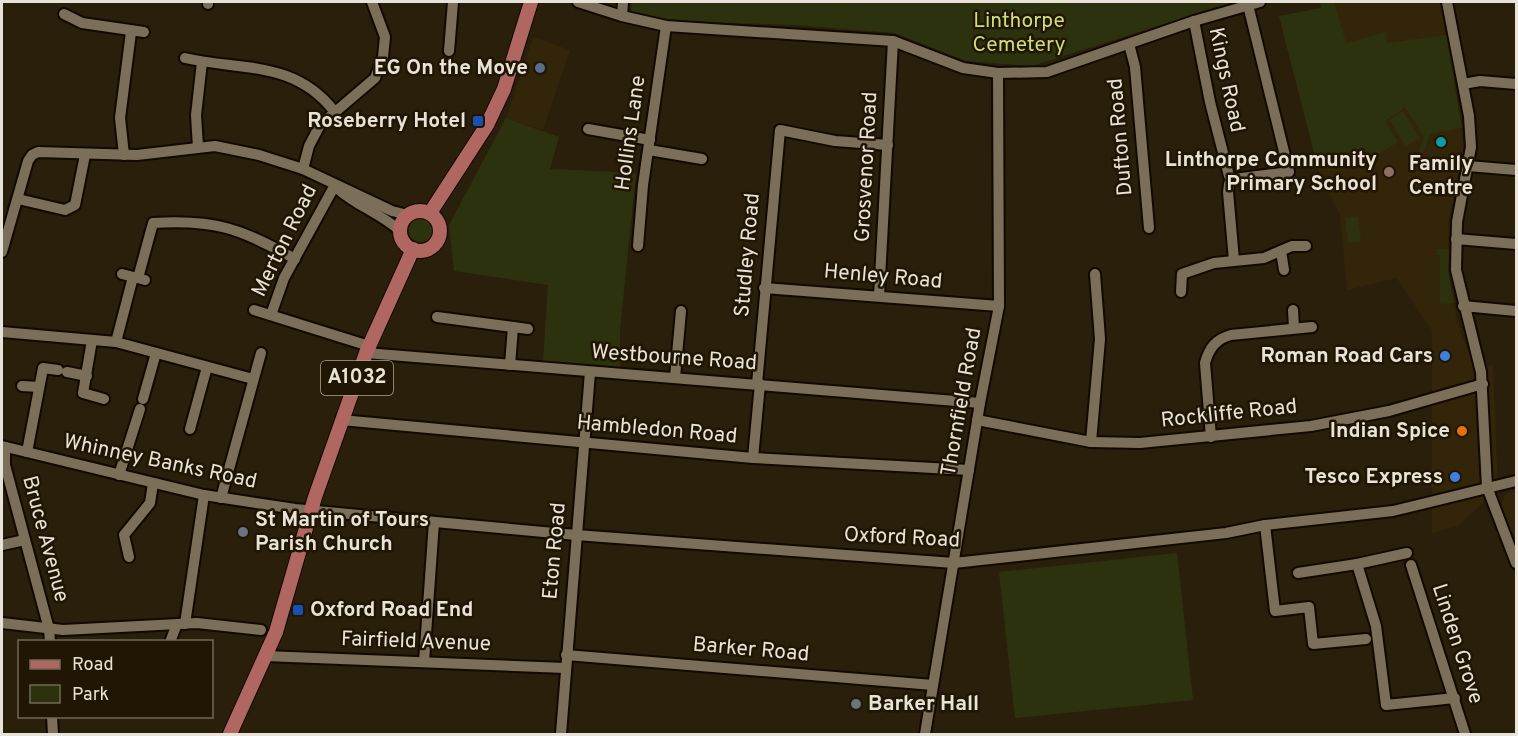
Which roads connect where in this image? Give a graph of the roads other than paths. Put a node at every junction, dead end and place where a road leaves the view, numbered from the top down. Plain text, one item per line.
1 (372, 2) edge
2 (453, 2) edge
3 (531, 2) edge
4 (578, 2) edge
5 (623, 2) edge
6 (1260, 2) edge
7 (1447, 2) edge
8 (1248, 5) junction
9 (64, 14) dead end
10 (622, 16) junction
11 (1194, 21) junction
12 (666, 26) junction
13 (131, 32) junction
14 (144, 32) dead end
15 (893, 41) junction
16 (1129, 44) junction
17 (448, 51) dead end
18 (185, 58) dead end
19 (202, 62) junction
20 (999, 73) junction
21 (1463, 84) junction
22 (1516, 84) edge
23 (334, 111) junction
24 (588, 129) dead end
25 (650, 145) junction
26 (888, 145) junction
27 (198, 147) junction
28 (85, 155) junction
29 (124, 155) junction
30 (702, 159) dead end
31 (1468, 166) junction
32 (303, 169) junction
33 (1516, 170) edge
34 (1234, 179) junction
35 (335, 185) junction
36 (18, 199) junction
37 (430, 213) junction
38 (408, 215) junction
39 (1149, 228) dead end
40 (400, 231) junction
41 (1456, 239) junction
42 (1516, 244) edge
43 (638, 246) dead end
44 (1306, 246) dead end
45 (413, 249) junction
46 (1281, 251) junction
47 (2, 252) edge
48 (295, 259) junction
49 (1234, 260) junction
50 (1284, 270) dead end
51 (122, 274) dead end
52 (1095, 274) dead end
53 (139, 278) junction
54 (764, 288) junction
55 (1181, 292) dead end
56 (879, 296) junction
57 (999, 306) junction
58 (1463, 306) junction
59 (254, 310) dead end
60 (1293, 310) dead end
61 (681, 311) dead end
62 (1516, 311) edge
63 (271, 315) junction
64 (437, 317) dead end
65 (513, 327) junction
66 (1312, 327) dead end
67 (1294, 328) junction
68 (528, 329) dead end
69 (2, 332) edge
70 (92, 340) junction
71 (116, 342) junction
72 (367, 349) junction
73 (156, 353) junction
74 (261, 353) dead end
75 (510, 365) junction
76 (207, 367) junction
77 (590, 372) junction
78 (87, 376) junction
79 (675, 377) junction
80 (253, 379) junction
81 (759, 384) junction
82 (1482, 384) junction
83 (22, 386) dead end
84 (39, 387) junction
85 (104, 399) dead end
86 (980, 403) junction
87 (341, 420) junction
88 (977, 420) junction
89 (190, 429) dead end
90 (1211, 437) junction
91 (1091, 442) junction
92 (585, 443) junction
93 (3, 446) edge
94 (27, 452) junction
95 (753, 458) junction
96 (969, 470) junction
97 (119, 475) junction
98 (1516, 481) edge
99 (153, 483) junction
100 (1487, 487) junction
101 (204, 495) junction
102 (221, 498) junction
103 (311, 511) junction
104 (434, 522) junction
105 (1265, 525) junction
106 (576, 535) junction
107 (25, 540) junction
108 (2, 545) edge
109 (1407, 553) dead end
110 (129, 557) dead end
111 (954, 563) junction
112 (1516, 563) edge
113 (1357, 564) junction
114 (1411, 566) dead end
115 (1298, 573) dead end
116 (2, 623) edge
117 (181, 624) junction
118 (256, 627) dead end
119 (49, 629) junction
120 (1366, 639) dead end
121 (50, 640) edge
122 (171, 640) edge
123 (566, 655) junction
124 (265, 656) junction
125 (424, 662) junction
126 (565, 668) junction
127 (933, 685) junction
128 (1455, 698) junction
129 (52, 718) edge
130 (53, 735) edge
131 (230, 735) edge
132 (561, 735) edge
133 (925, 735) edge
134 (1465, 735) edge

1 - 23 street
2 - 17 street
3 - 37 main road
4 - 10 street
5 - 10 street
6 - 8 street
7 - 21 street
8 - 11 street
8 - 34 street
9 - 13 street
10 - 12 street
11 - 16 street
11 - 34 street, Kings Road
12 - 15 street
12 - 25 street, Hollins Lane
13 - 14 street
13 - 29 street
15 - 20 street
15 - 26 street, Grosvenor Road
16 - 20 street
16 - 39 street, Dufton Road
18 - 19 street
19 - 23 street
19 - 27 street
20 - 57 street, Thornfield Road
21 - 22 street
21 - 31 street
23 - 32 street
24 - 25 street
25 - 30 street
25 - 43 street, Hollins Lane
26 - 54 street, Studley Road
26 - 56 street, Grosvenor Road
27 - 29 street
27 - 32 street
28 - 29 street
28 - 36 street
28 - 36 street
31 - 33 street
31 - 41 street
32 - 35 street
34 - 49 street
35 - 38 street
35 - 40 street
35 - 48 street, Merton Road
36 - 47 street
37 - 38 main road
37 - 45 main road
38 - 40 main road
40 - 45 main road
41 - 42 street
41 - 58 street
44 - 46 street
45 - 72 main road, A1032
46 - 49 street
46 - 50 street
48 - 53 street
48 - 63 street, Merton Road
49 - 55 street
51 - 53 street
52 - 91 street
53 - 71 street
54 - 56 street, Henley Road
54 - 81 street, Studley Road
56 - 57 street, Henley Road
57 - 86 street, Thornfield Road
58 - 62 street
58 - 82 street
59 - 63 street, Westbourne Road
60 - 67 street
61 - 79 street
63 - 72 street, Westbourne Road
64 - 65 street
65 - 68 street
65 - 75 street
66 - 67 street
67 - 90 street
69 - 70 street
70 - 71 street
70 - 78 street
71 - 73 street
72 - 75 street, Westbourne Road
72 - 87 main road, A1032
73 - 76 street
73 - 97 street
74 - 80 street
75 - 77 street, Westbourne Road
76 - 80 street
76 - 89 street
77 - 79 street, Westbourne Road
77 - 92 street, Eton Road
78 - 84 street
78 - 85 street
79 - 81 street, Westbourne Road
80 - 102 street
81 - 86 street, Westbourne Road
81 - 95 street, Studley Road
82 - 90 street, Rockliffe Road
82 - 100 street
83 - 84 street
84 - 94 street
86 - 88 street, Thornfield Road
87 - 92 street, Hambledon Road
87 - 103 main road, A1032
88 - 91 street, Rockliffe Road
88 - 96 street, Thornfield Road
90 - 91 street, Rockliffe Road
92 - 95 street, Hambledon Road
92 - 106 street, Eton Road
93 - 94 street, Whinney Banks Road
93 - 107 street, Bruce Avenue
94 - 97 street, Whinney Banks Road
95 - 96 street, Hambledon Road
96 - 111 street, Thornfield Road
97 - 99 street, Whinney Banks Road
98 - 100 street, Oxford Road
99 - 101 street, Whinney Banks Road
99 - 110 street
100 - 105 street, Oxford Road
100 - 112 street
101 - 102 street, Whinney Banks Road
101 - 117 street
102 - 103 street, Whinney Banks Road
103 - 104 street, Oxford Road
103 - 124 main road, A1032
104 - 106 street, Oxford Road
104 - 125 street
105 - 111 street, Oxford Road
105 - 120 street
106 - 111 street, Oxford Road
106 - 123 street, Eton Road
107 - 108 street
107 - 119 street, Bruce Avenue
109 - 113 street
111 - 127 street, Thornfield Road
113 - 115 street
113 - 128 street
114 - 128 street, Linden Grove
116 - 119 street
117 - 118 street
117 - 119 street
117 - 122 street
119 - 121 street, Bruce Avenue
123 - 126 street, Eton Road
123 - 127 street, Barker Road
124 - 125 street, Fairfield Avenue
124 - 131 main road, A1032
125 - 126 street, Fairfield Avenue
126 - 132 street, Eton Road
127 - 133 street, Thornfield Road
128 - 134 street, Linden Grove
129 - 130 street

